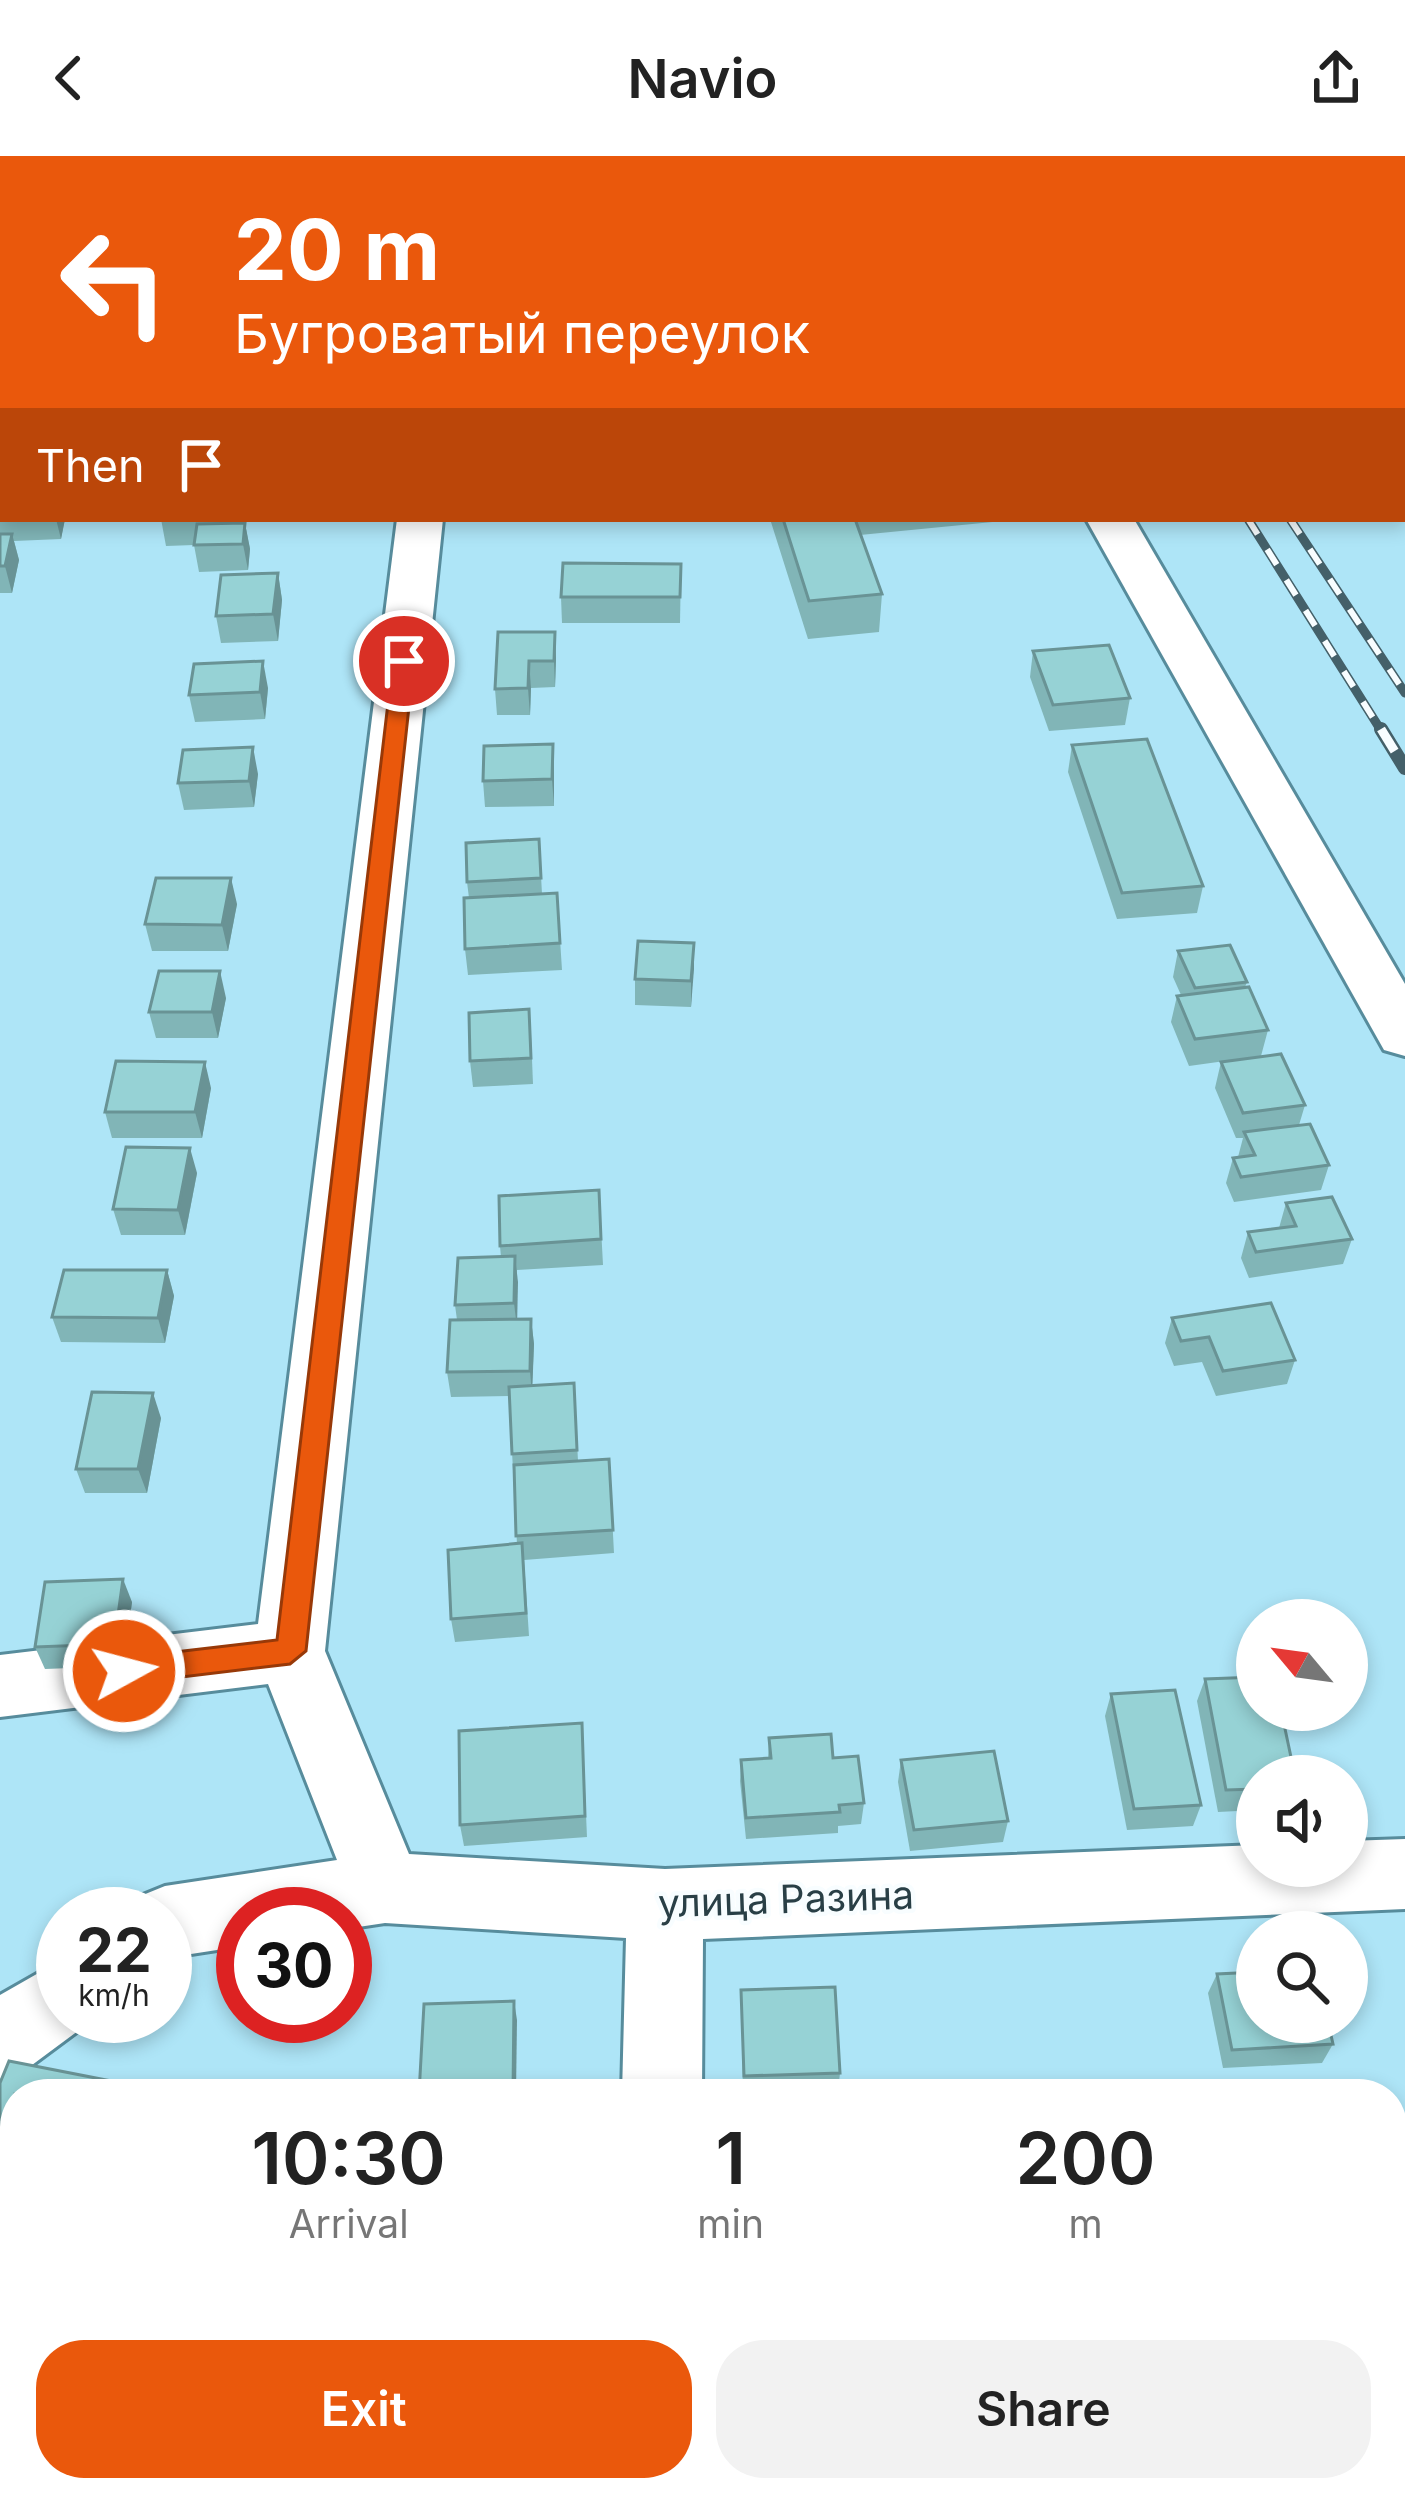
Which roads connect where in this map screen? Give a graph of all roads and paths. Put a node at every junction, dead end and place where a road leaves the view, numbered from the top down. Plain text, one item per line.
1 (420, 522) edge
2 (1112, 522) edge
3 (1405, 1035) edge
4 (290, 1651) junction
5 (0, 1686) edge
6 (1405, 1874) edge
7 (385, 1888) junction
8 (665, 1905) junction
9 (192, 1916) edge
10 (36, 2015) edge
11 (0, 2041) edge
12 (662, 2079) edge

1 - 4 street
2 - 3 main road
4 - 5 street
4 - 7 street
6 - 8 street, улица Разина
7 - 8 street, улица Разина
7 - 9 street, улица Разина
8 - 12 street
10 - 11 street

